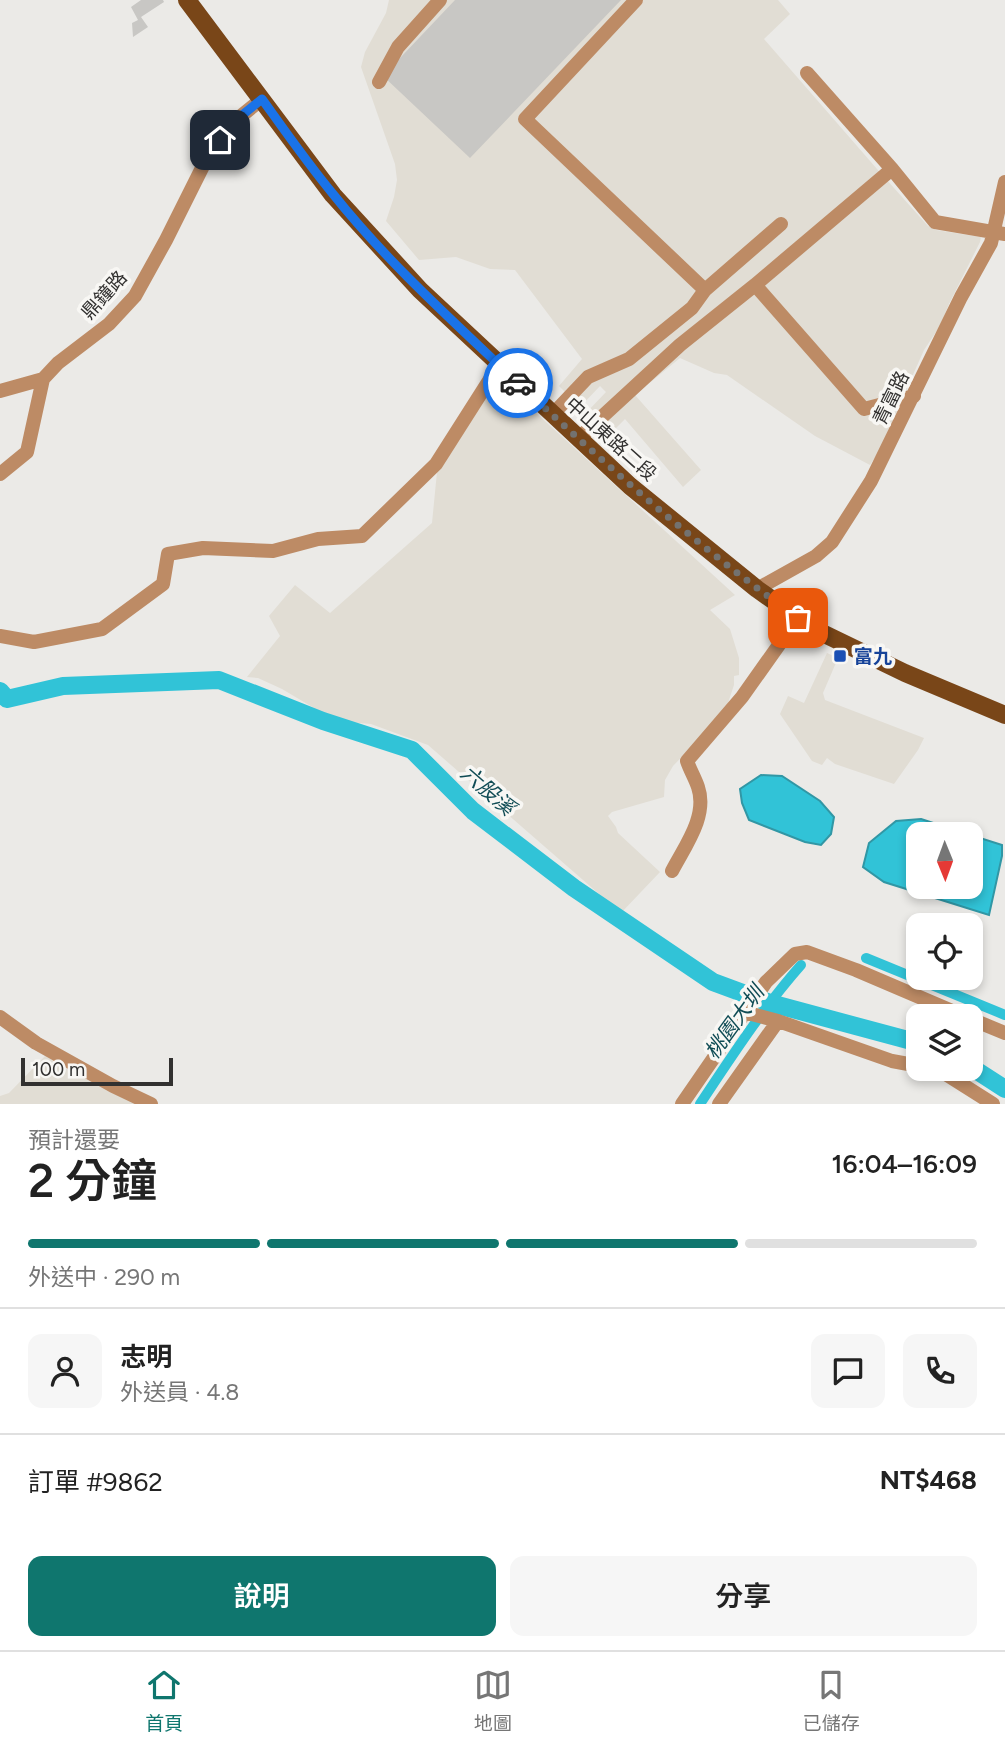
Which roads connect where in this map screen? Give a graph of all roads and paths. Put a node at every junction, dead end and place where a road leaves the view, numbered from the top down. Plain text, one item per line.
1 (187, 0) edge
2 (440, 0) edge
3 (636, 0) edge
4 (807, 73) dead end
5 (379, 82) dead end
6 (262, 99) junction
7 (892, 169) junction
8 (1005, 182) edge
9 (781, 224) dead end
10 (999, 233) edge
11 (755, 285) junction
12 (705, 290) junction
13 (499, 365) junction
14 (43, 379) junction
15 (0, 391) edge
16 (914, 396) junction
17 (552, 415) junction
18 (579, 438) junction
19 (0, 474) edge
20 (757, 589) junction
21 (798, 618) junction
22 (0, 636) edge
23 (1005, 715) edge
24 (672, 871) dead end
25 (936, 1004) edge
26 (744, 1012) junction
27 (0, 1017) edge
28 (778, 1021) junction
29 (983, 1024) edge
30 (1005, 1033) edge
31 (906, 1064) edge
32 (957, 1081) edge
33 (151, 1104) edge
34 (682, 1104) edge
35 (719, 1104) edge
36 (993, 1104) edge

1 - 6 main road, 中山東路二段
2 - 5 street
3 - 12 street
4 - 7 street
6 - 13 main road, 中山東路二段
6 - 14 street, 鼎鐘路
7 - 10 street
7 - 11 street
8 - 10 street, 青富路
9 - 12 street
10 - 16 street, 青富路
11 - 16 street
11 - 18 street
12 - 17 street
13 - 17 main road, 中山東路二段
13 - 22 street
14 - 15 street
14 - 19 street
16 - 20 street, 青富路
17 - 18 main road, 中山東路二段
18 - 20 main road, 中山東路二段
20 - 21 main road, 中山東路二段
21 - 23 main road, 中山東路二段
21 - 24 street
25 - 26 street
26 - 28 street
26 - 34 street
27 - 33 street
28 - 31 street
28 - 35 street
29 - 30 street
32 - 36 street

